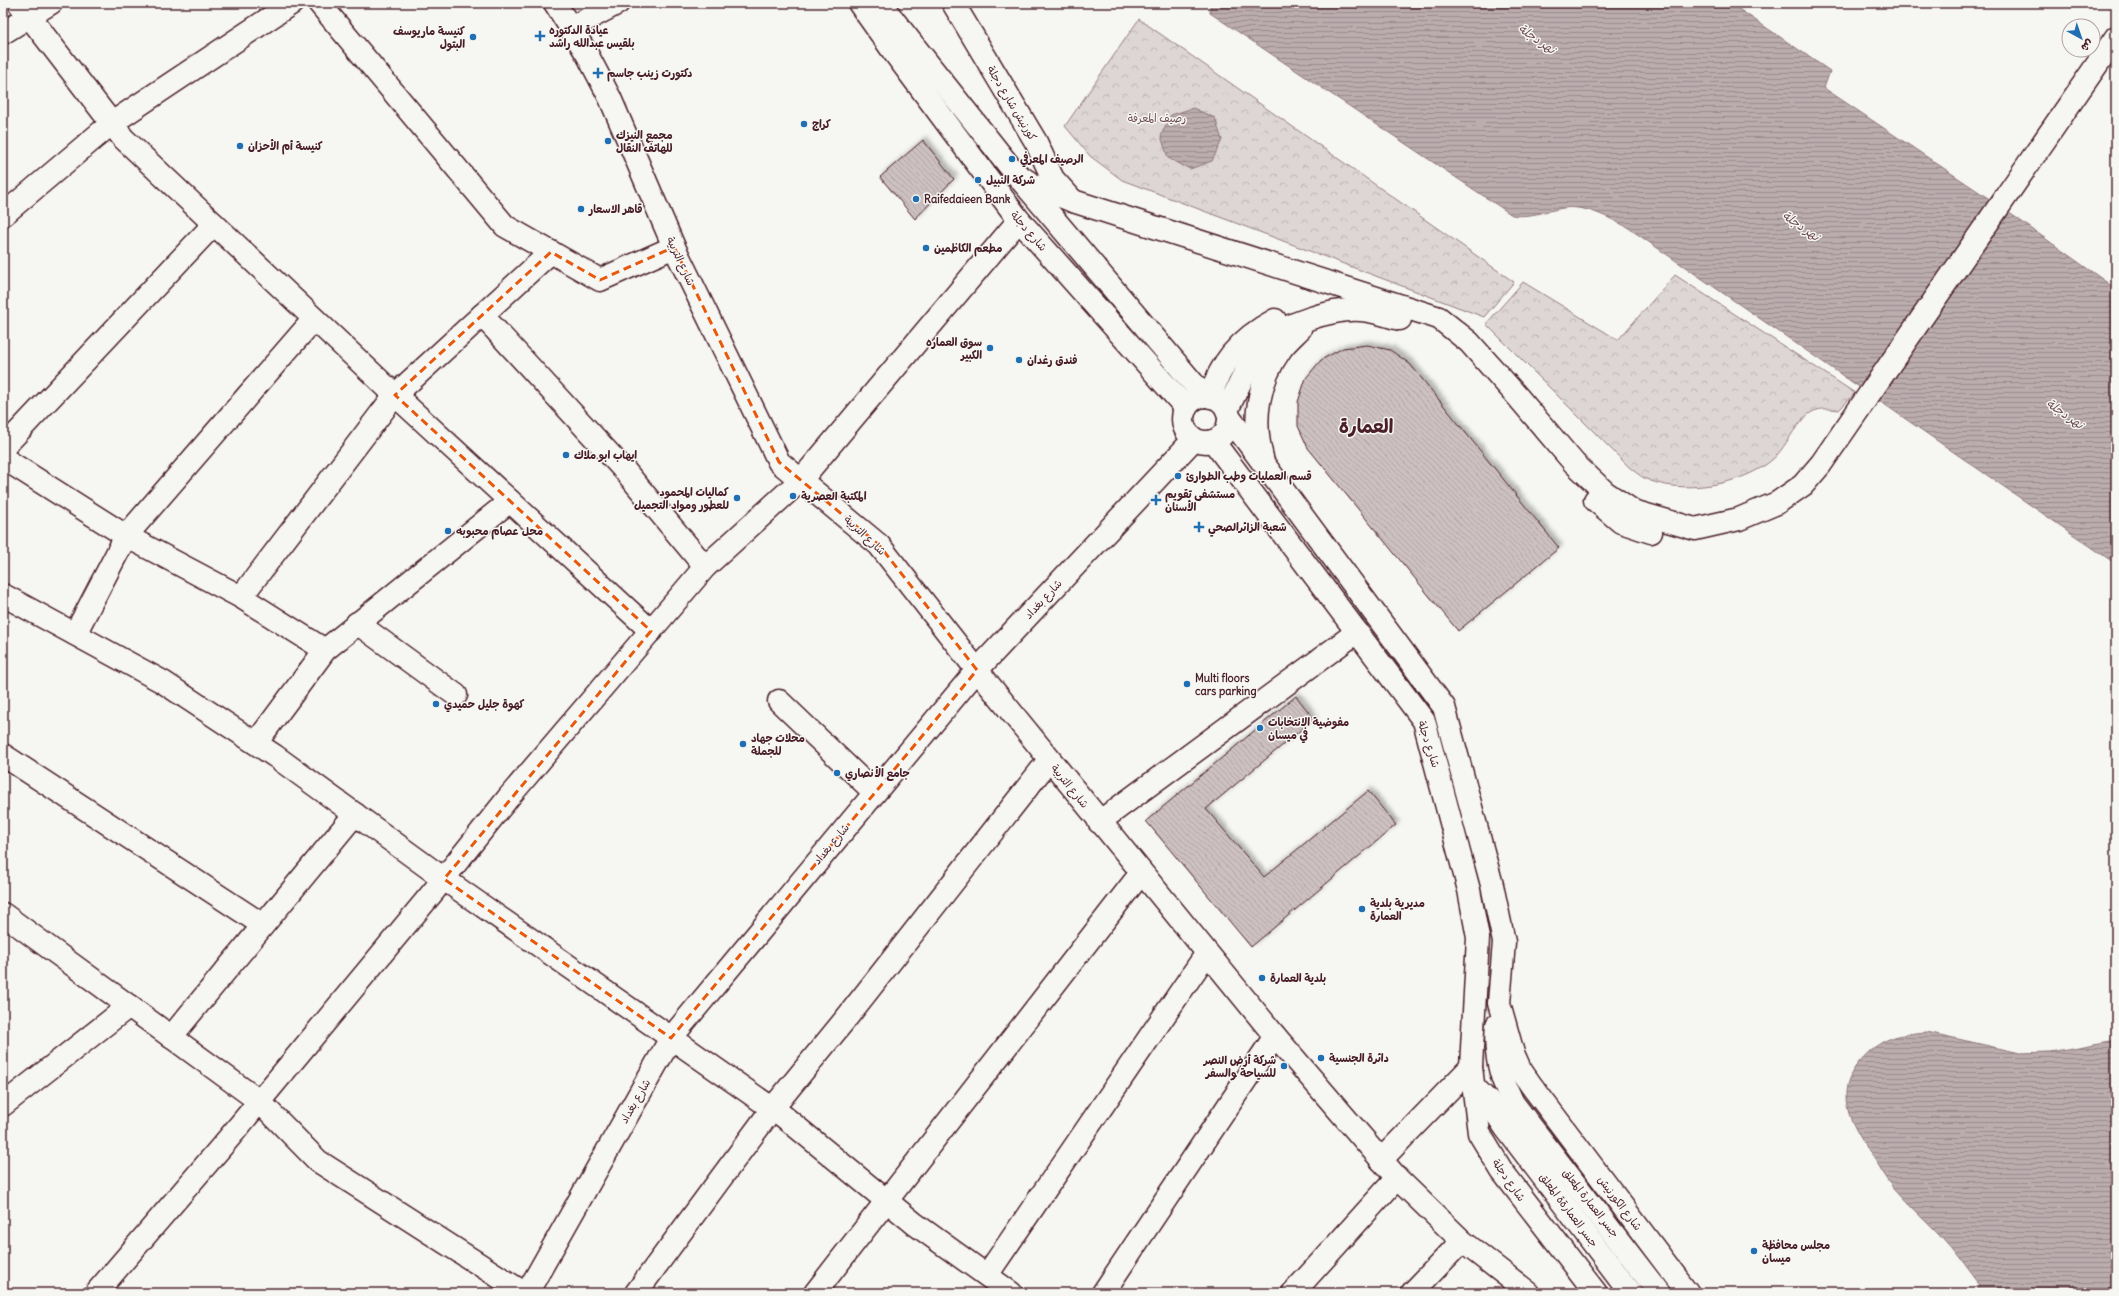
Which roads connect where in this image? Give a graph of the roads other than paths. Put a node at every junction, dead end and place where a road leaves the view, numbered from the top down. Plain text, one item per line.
1 (51, 3) edge
2 (292, 3) edge
3 (319, 3) edge
4 (556, 3) edge
5 (618, 3) edge
6 (859, 3) edge
7 (880, 3) edge
8 (953, 3) edge
9 (23, 10) edge
10 (571, 28) junction
11 (3, 33) edge
12 (2116, 37) edge
13 (2116, 52) edge
14 (112, 123) junction
15 (1015, 173) junction
16 (1073, 201) junction
17 (3, 215) edge
18 (1019, 220) junction
19 (214, 224) junction
20 (674, 247) junction
21 (551, 252) junction
22 (1374, 304) junction
23 (482, 315) junction
24 (314, 319) junction
25 (1308, 320) junction
26 (395, 395) junction
27 (1211, 406) junction
28 (1204, 440) junction
29 (3, 448) edge
30 (3, 458) edge
31 (1262, 461) junction
32 (801, 480) junction
33 (510, 501) junction
34 (126, 536) junction
35 (705, 567) junction
36 (3, 595) edge
37 (241, 597) junction
38 (357, 623) junction
39 (651, 631) junction
40 (1357, 632) junction
41 (74, 634) junction
42 (325, 650) junction
43 (977, 670) junction
44 (456, 695) dead end
45 (779, 701) dead end
46 (256, 743) junction
47 (3, 755) edge
48 (1049, 760) junction
49 (874, 792) junction
50 (355, 814) junction
51 (1099, 822) junction
52 (1141, 873) junction
53 (444, 879) junction
54 (3, 914) edge
55 (263, 925) junction
56 (1207, 954) junction
57 (1499, 1003) junction
58 (129, 1006) junction
59 (1275, 1036) junction
60 (171, 1037) junction
61 (671, 1038) junction
62 (1472, 1077) junction
63 (259, 1101) junction
64 (3, 1105) edge
65 (772, 1110) junction
66 (1551, 1114) joint
67 (1513, 1121) junction
68 (1382, 1160) junction
69 (1396, 1178) junction
70 (887, 1202) junction
71 (1462, 1241) junction
72 (987, 1275) junction
73 (96, 1293) edge
74 (524, 1293) edge
75 (527, 1293) edge
76 (636, 1293) edge
77 (815, 1293) edge
78 (1011, 1293) edge
79 (1103, 1293) edge
80 (1293, 1293) edge
81 (1412, 1293) edge
82 (1530, 1293) edge
83 (1596, 1293) edge
84 (1631, 1293) edge
85 (1659, 1293) edge
86 (1688, 1293) edge

1 - 9 street
2 - 14 street
3 - 21 street
4 - 10 street, شارع التربية
5 - 10 street
6 - 18 street, شارع دجلة
7 - 15 street, شارع دجلة
8 - 16 street, كورنيش شارع دجلة
9 - 11 street
9 - 14 street
10 - 20 street, شارع التربية
12 - 22 street
13 - 22 street
14 - 17 street
14 - 19 street
15 - 16 street
15 - 27 street, شارع دجلة
16 - 22 street
18 - 27 street, شارع دجلة
18 - 32 street
19 - 24 street
19 - 29 street
20 - 21 street
20 - 32 street, شارع التربية
21 - 23 street
22 - 25 street
22 - 27 street
23 - 26 street
23 - 35 street
24 - 26 street
24 - 34 street
25 - 27 street
25 - 31 street
26 - 33 street
26 - 37 street
27 - 28 street, شارع بغداد
27 - 28 street, شارع دجلة
27 - 31 street, شارع دجلة
28 - 40 street, شارع دجلة
28 - 43 street, شارع بغداد
30 - 34 street
31 - 57 street, شارع دجلة
32 - 35 street
32 - 43 street, شارع التربية
33 - 38 street
33 - 39 street
34 - 37 street
34 - 41 street
35 - 39 street
36 - 41 street
37 - 42 street
38 - 42 street
38 - 44 street
39 - 53 street
40 - 51 street
40 - 62 street, شارع دجلة
41 - 46 street
42 - 46 street
43 - 48 street, شارع التربية
43 - 49 street, شارع بغداد
45 - 49 street
46 - 50 street
47 - 55 street
48 - 51 street, شارع التربية
48 - 65 street
49 - 61 street, شارع بغداد
50 - 53 street
50 - 55 street
51 - 52 street, شارع التربية
52 - 56 street, شارع التربية
52 - 70 street
53 - 61 street
53 - 63 street
54 - 58 street
55 - 60 street
56 - 59 street, شارع التربية
56 - 72 street
57 - 66 street, شارع دجلة
57 - 67 street, شارع دجلة
58 - 60 street
58 - 64 street
59 - 68 street, شارع التربية
59 - 79 street
60 - 63 street
61 - 65 street
61 - 75 street, شارع بغداد
62 - 67 street
62 - 68 street
62 - 83 street, شارع دجلة
63 - 73 street
63 - 74 street
65 - 70 street
65 - 76 street
66 - 86 street, شارع الكورنيش
67 - 84 street, جسر العمارةة المعلق
67 - 85 street, جسر العمارة المعلق
68 - 69 street, شارع التربية
69 - 71 street, شارع التربية
69 - 80 street
70 - 72 street
70 - 77 street
71 - 81 street
71 - 82 street, شارع التربية
72 - 78 street

